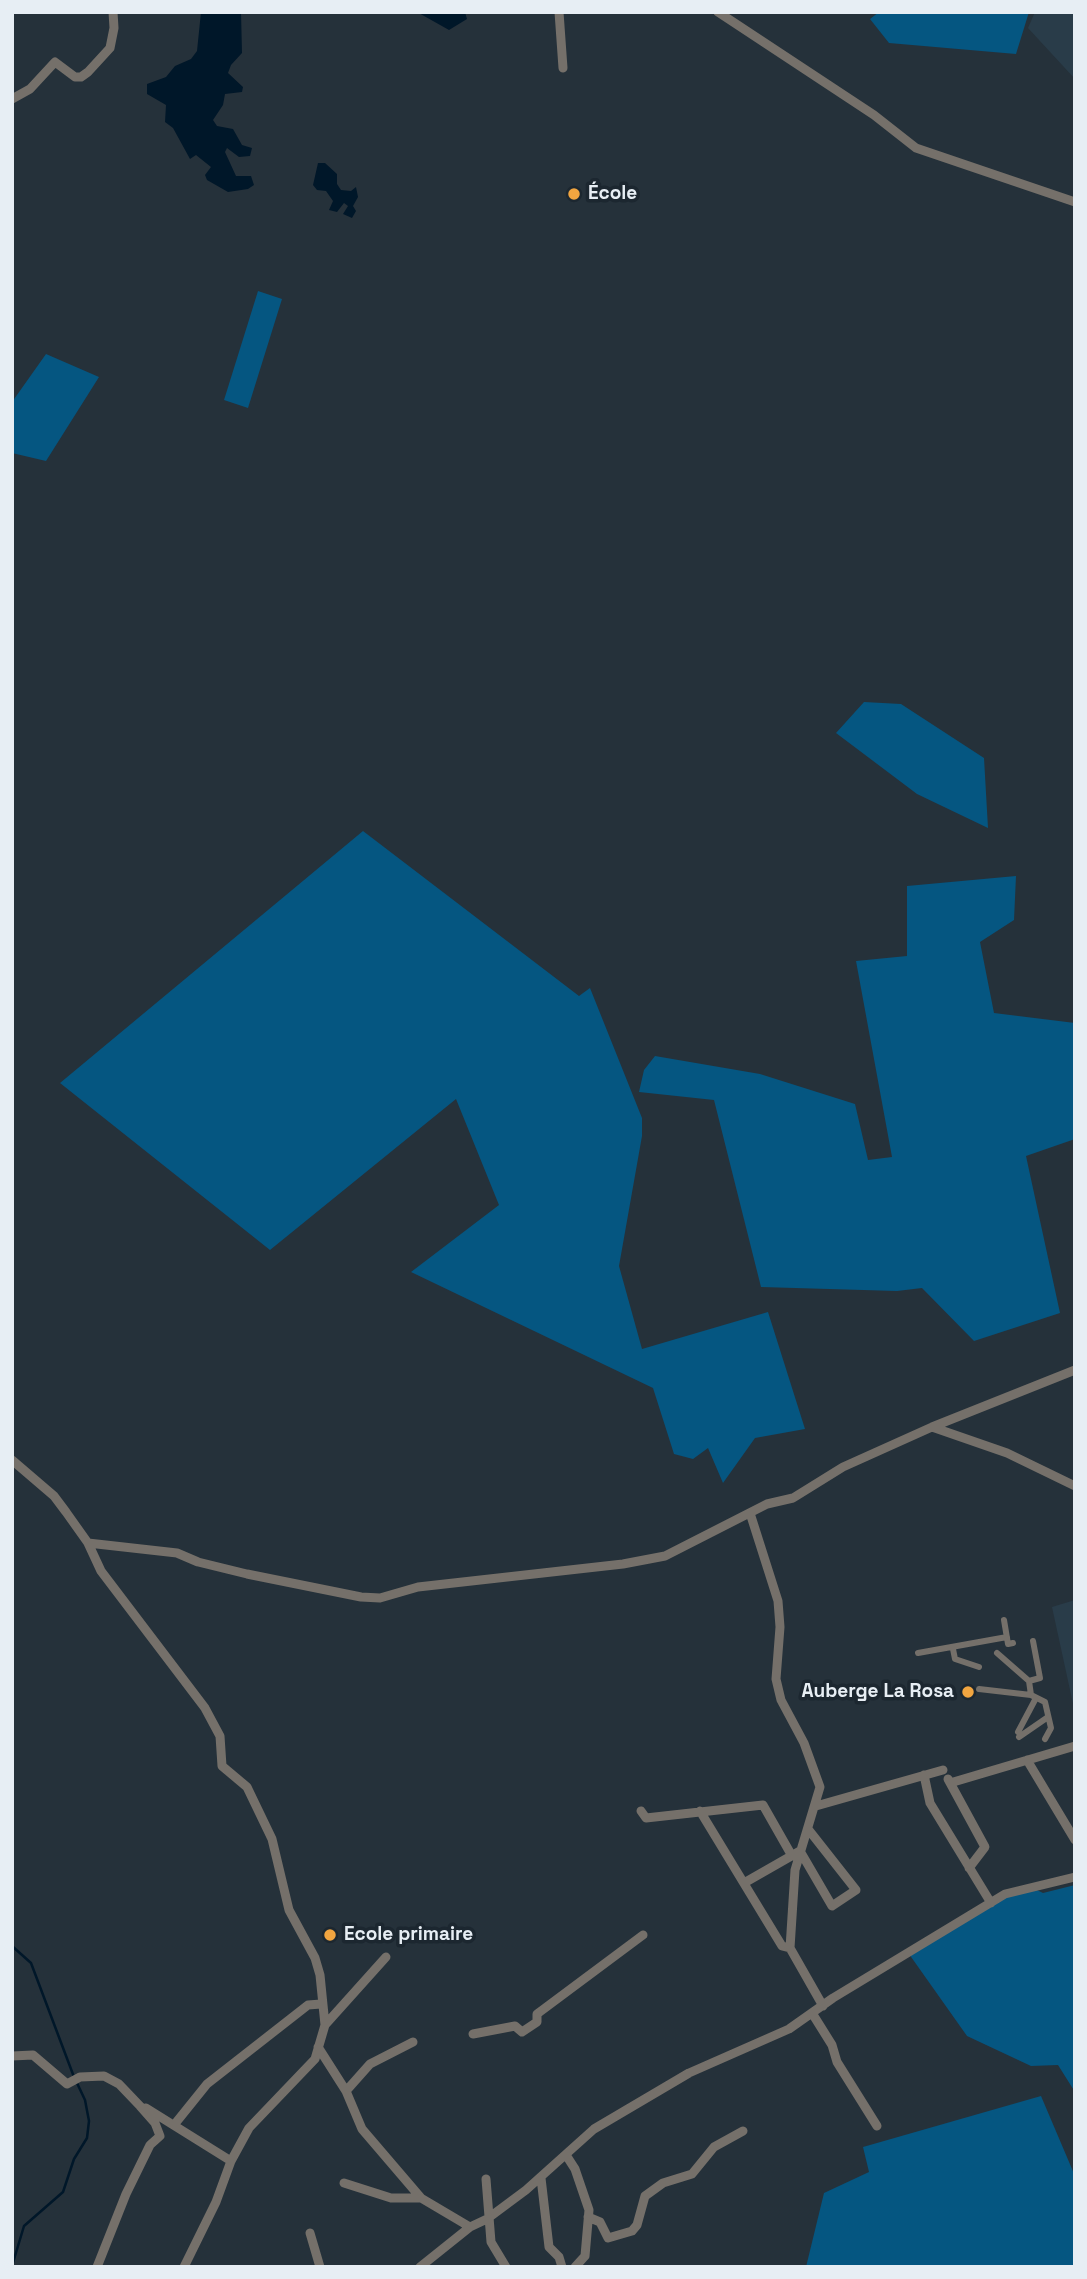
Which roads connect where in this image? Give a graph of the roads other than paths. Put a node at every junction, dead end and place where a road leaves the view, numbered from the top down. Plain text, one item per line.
1 (113, 12) edge
2 (559, 12) edge
3 (718, 12) edge
4 (563, 68) dead end
5 (12, 99) edge
6 (1075, 202) edge
7 (1075, 1370) edge
8 (932, 1427) junction
9 (12, 1460) edge
10 (1075, 1486) edge
11 (750, 1513) junction
12 (88, 1544) junction
13 (1002, 1624) dead end
14 (1033, 1641) dead end
15 (953, 1649) junction
16 (918, 1653) dead end
17 (997, 1653) dead end
18 (979, 1667) dead end
19 (1029, 1681) junction
20 (979, 1689) dead end
21 (1033, 1696) junction
22 (1048, 1717) junction
23 (1027, 1732) junction
24 (1045, 1739) dead end
25 (1028, 1741) dead end
26 (1075, 1746) edge
27 (1027, 1760) junction
28 (924, 1775) junction
29 (950, 1783) junction
30 (816, 1806) junction
31 (641, 1811) dead end
32 (700, 1811) junction
33 (808, 1829) junction
34 (1075, 1840) edge
35 (796, 1854) junction
36 (969, 1868) junction
37 (1075, 1877) edge
38 (744, 1883) junction
39 (990, 1903) junction
40 (643, 1935) dead end
41 (790, 1948) junction
42 (386, 1957) dead end
43 (321, 2004) junction
44 (823, 2006) junction
45 (812, 2013) junction
46 (325, 2025) junction
47 (473, 2034) dead end
48 (413, 2042) dead end
49 (318, 2047) junction
50 (12, 2056) edge
51 (346, 2091) junction
52 (140, 2106) junction
53 (174, 2125) junction
54 (877, 2126) dead end
55 (743, 2131) dead end
56 (566, 2155) junction
57 (230, 2161) junction
58 (541, 2178) junction
59 (485, 2179) dead end
60 (344, 2182) dead end
61 (421, 2198) junction
62 (588, 2217) junction
63 (487, 2219) junction
64 (470, 2227) junction
65 (310, 2233) dead end
66 (97, 2267) edge
67 (184, 2267) edge
68 (320, 2267) edge
69 (421, 2267) edge
70 (506, 2267) edge
71 (562, 2267) edge
72 (575, 2267) edge

1 - 5 street
2 - 4 street
3 - 6 street
7 - 8 street
8 - 10 street
8 - 11 street
9 - 12 street
11 - 12 street
11 - 30 street
12 - 43 street
13 - 15 street
14 - 19 street
15 - 16 street
15 - 18 street
17 - 19 street
19 - 21 street
20 - 21 street
21 - 22 street
21 - 23 street
22 - 23 street
22 - 24 street
23 - 25 street
26 - 27 street
27 - 29 street
27 - 34 street
28 - 29 street
28 - 30 street
28 - 36 street
29 - 36 street
30 - 33 street
31 - 32 street
32 - 35 street
32 - 38 street
33 - 35 street
33 - 35 street
35 - 38 street
35 - 41 street
36 - 39 street
37 - 39 street
38 - 41 street
39 - 44 street
40 - 47 street
41 - 44 street
42 - 46 street
43 - 46 street
43 - 53 street
44 - 45 street
45 - 54 street
45 - 56 street
46 - 49 street
48 - 51 street
49 - 51 street
49 - 57 street
50 - 52 street
51 - 61 street
52 - 53 street
52 - 66 street
53 - 57 street
55 - 62 street
56 - 58 street
56 - 62 street
57 - 67 street
58 - 63 street
58 - 71 street
59 - 63 street
60 - 61 street
61 - 64 street
62 - 72 street
63 - 64 street
63 - 70 street
64 - 69 street
65 - 68 street

